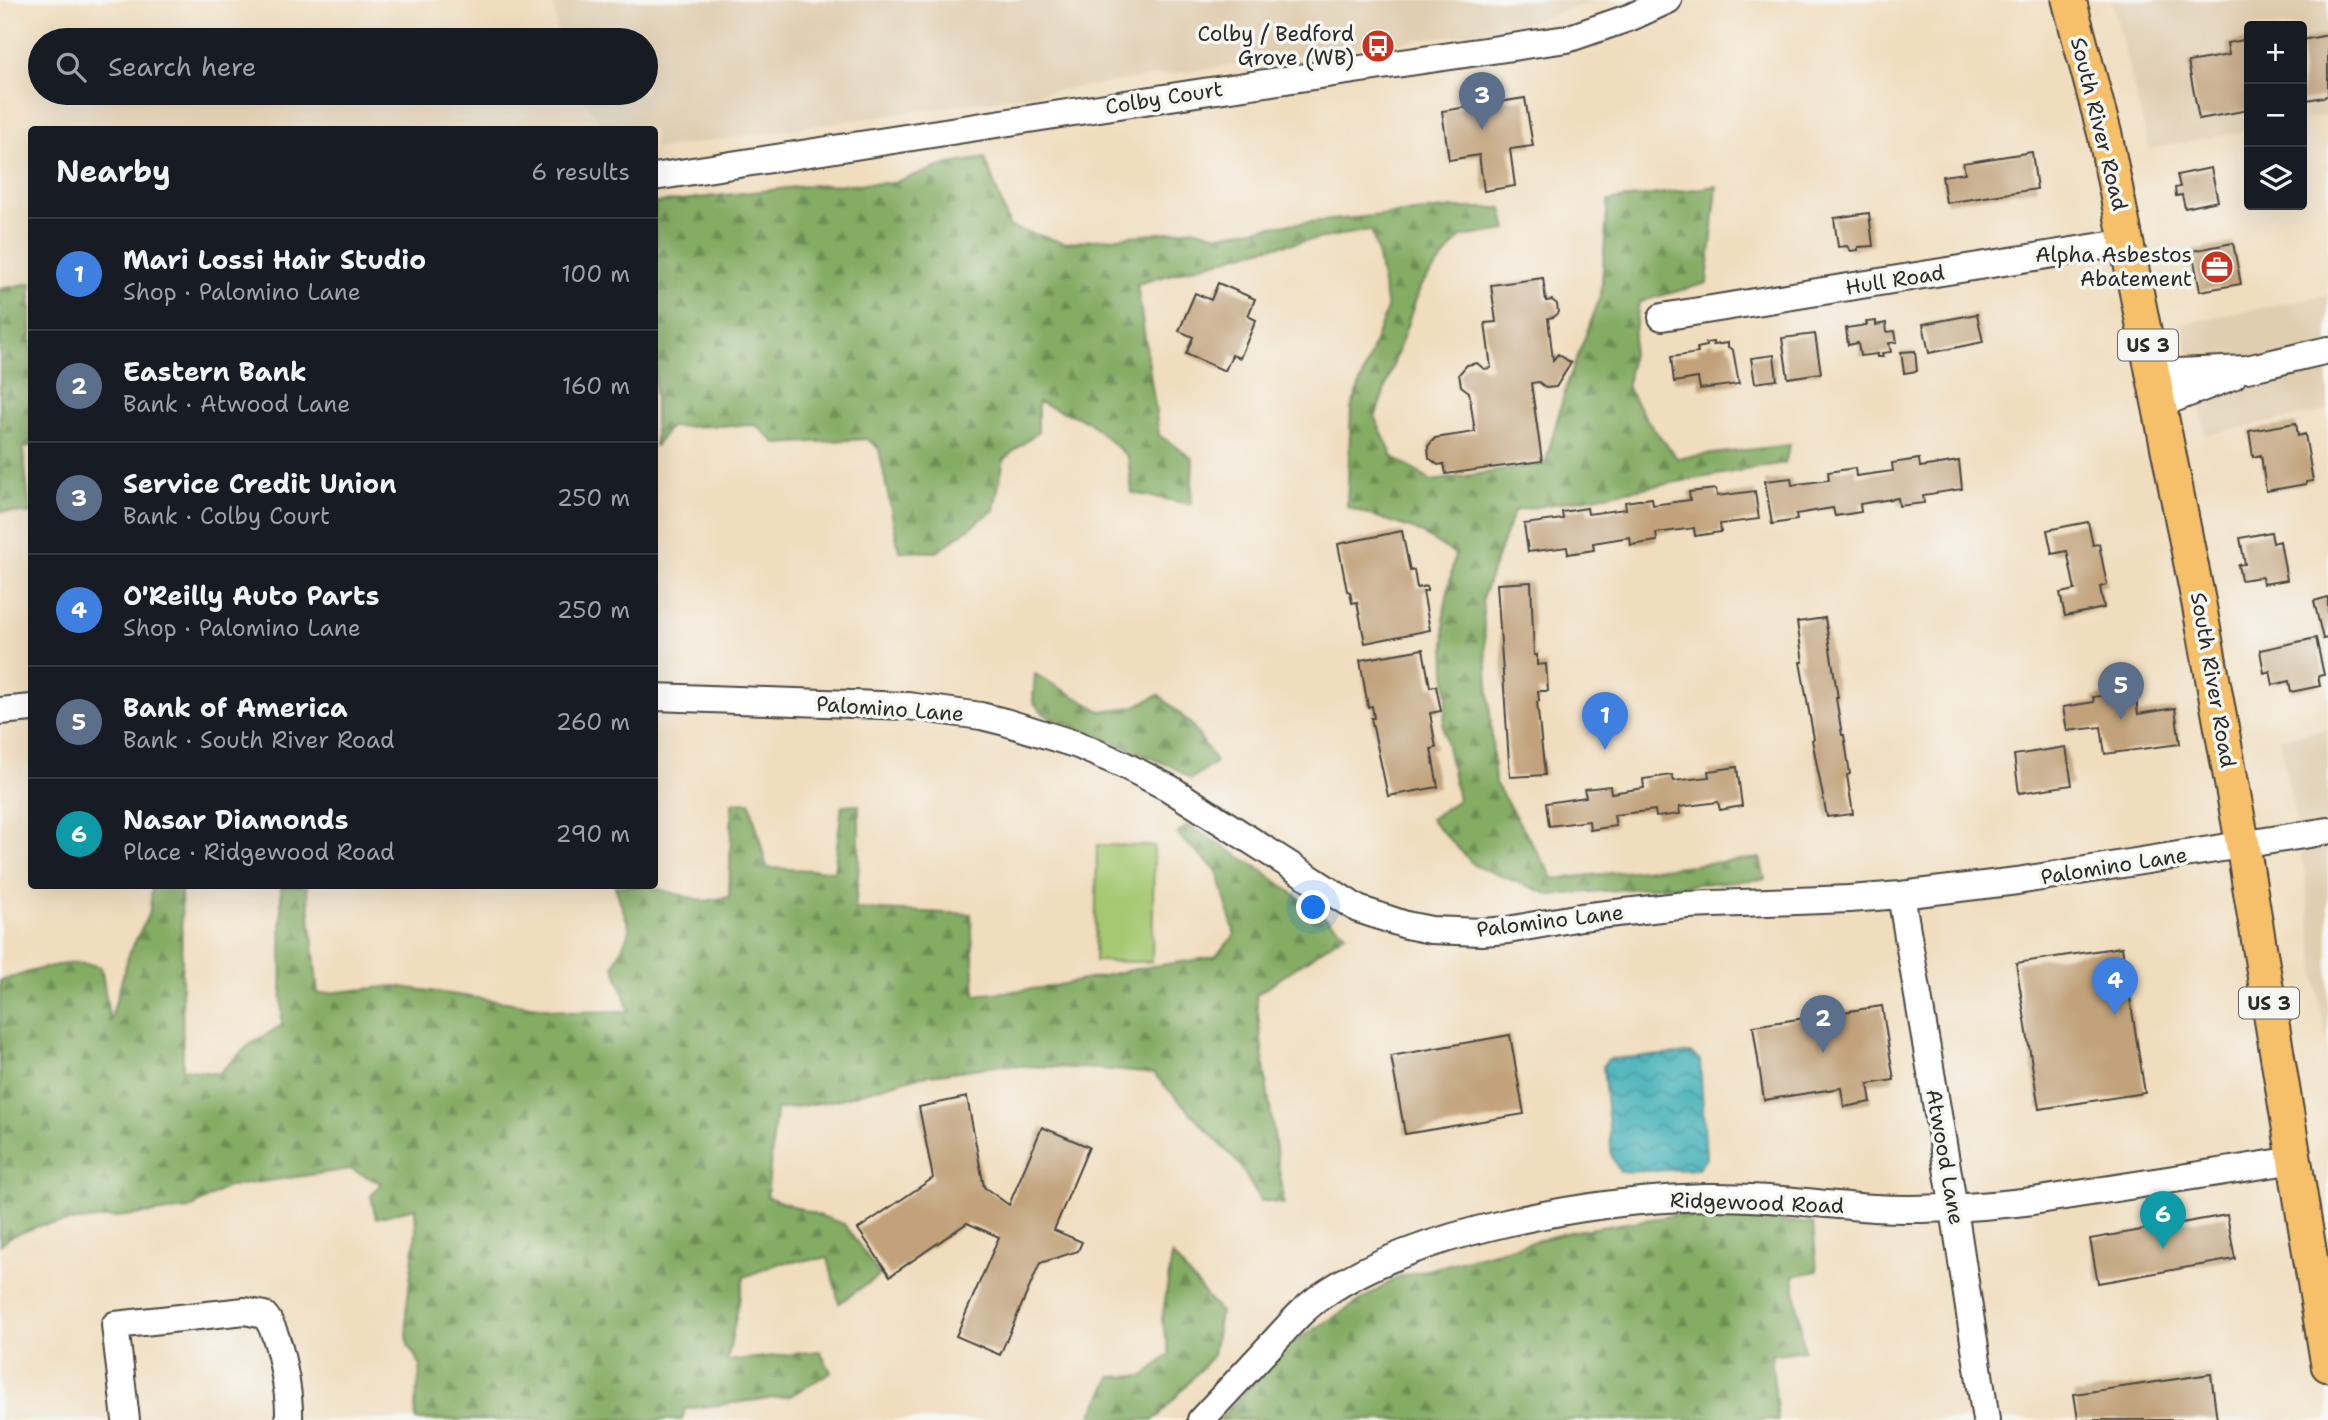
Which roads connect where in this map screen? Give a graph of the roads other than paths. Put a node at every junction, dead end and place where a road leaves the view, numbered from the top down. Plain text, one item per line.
1 (1668, 0) edge
2 (2069, 0) edge
3 (658, 176) edge
4 (2128, 242) junction
5 (1662, 317) dead end
6 (2328, 350) edge
7 (2157, 388) junction
8 (658, 697) edge
9 (28, 708) edge
10 (0, 711) edge
11 (2328, 831) edge
12 (2243, 846) junction
13 (1901, 895) junction
14 (2295, 1160) junction
15 (1954, 1209) junction
16 (2328, 1365) edge
17 (126, 1420) edge
18 (289, 1420) edge
19 (1201, 1420) edge
20 (1986, 1420) edge

1 - 3 street, Colby Court
2 - 4 main road, South River Road / US 3
4 - 5 street, Hull Road
4 - 7 main road, South River Road / US 3
6 - 7 street
7 - 12 main road, South River Road / US 3
8 - 13 street, Palomino Lane
9 - 10 street
11 - 12 street, Palomino Lane
12 - 13 street, Palomino Lane
12 - 14 main road, South River Road / US 3
13 - 15 street, Atwood Lane
14 - 15 street, Ridgewood Road
14 - 16 main road, South River Road / US 3
15 - 19 street, Ridgewood Road
15 - 20 street, Atwood Lane
17 - 18 street

